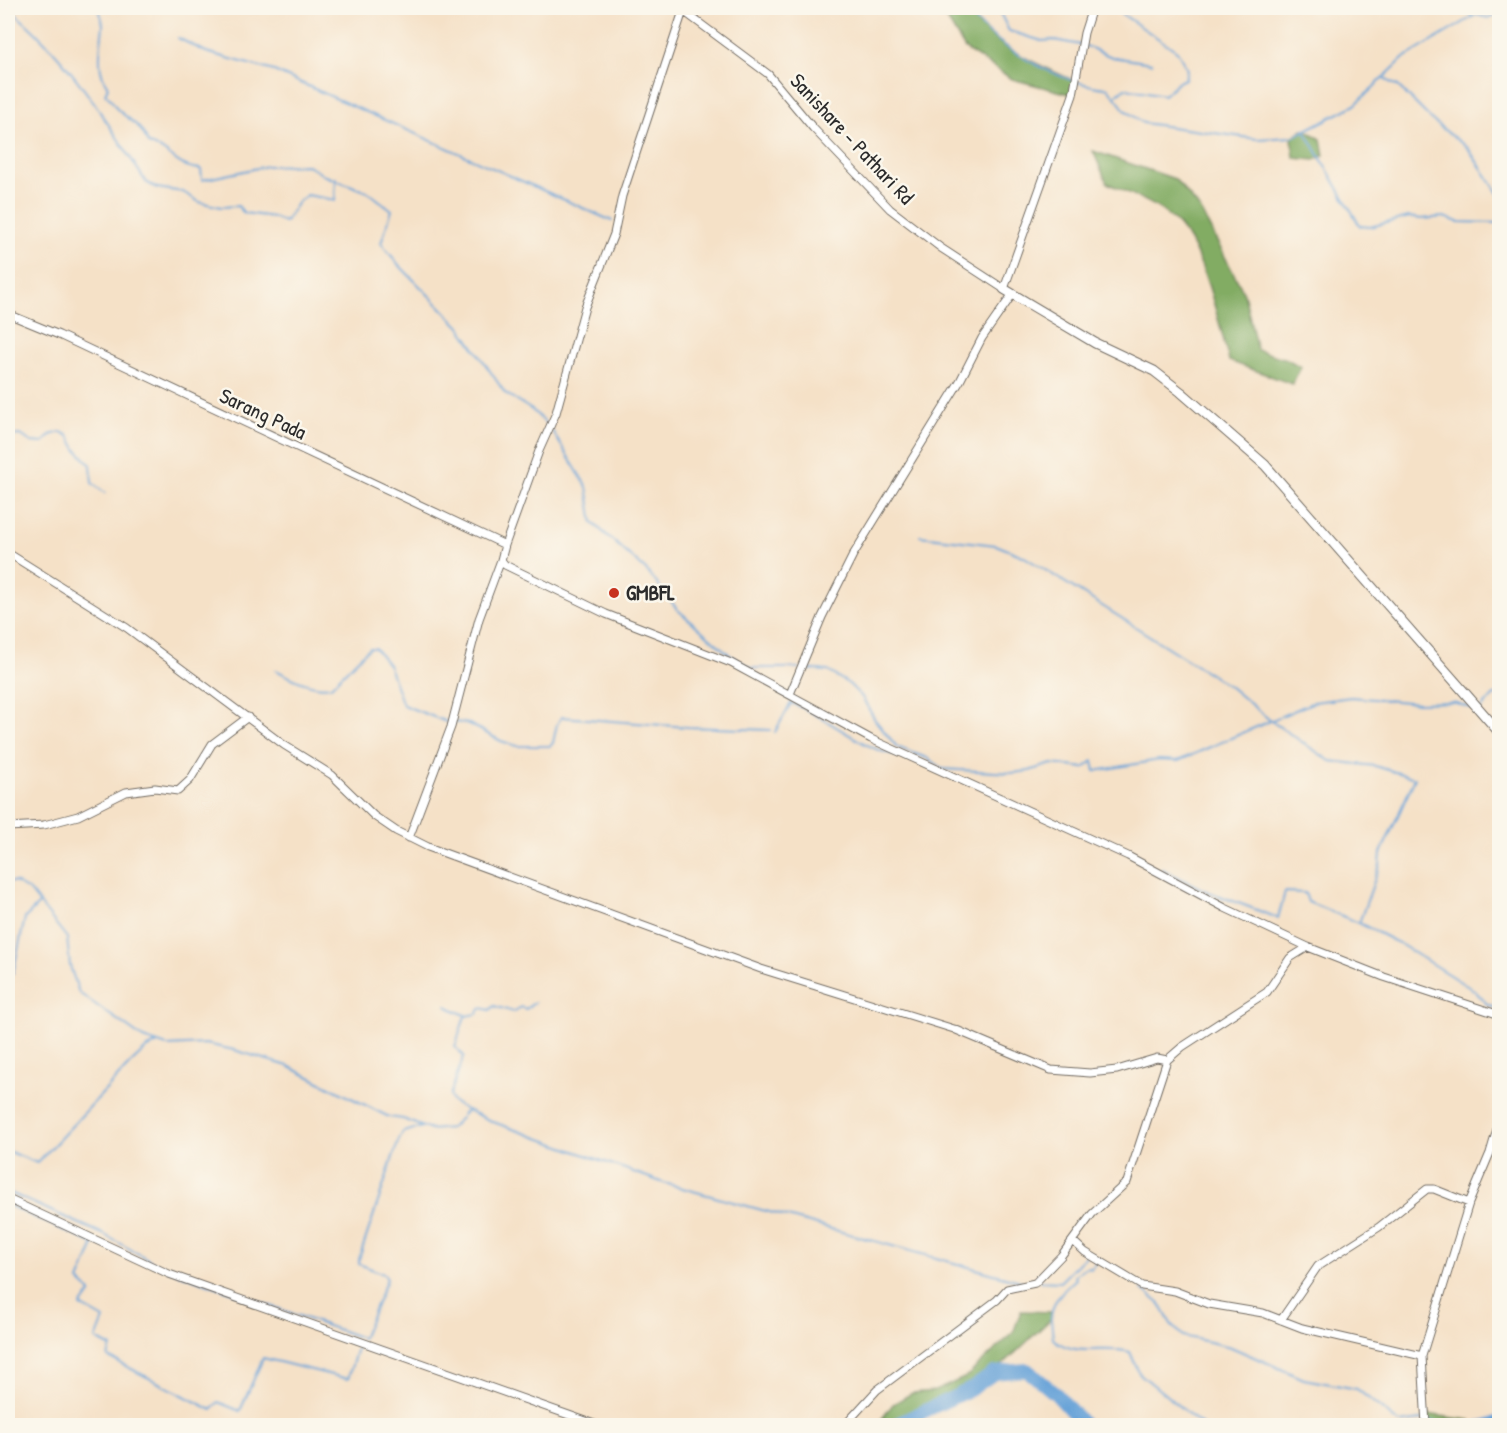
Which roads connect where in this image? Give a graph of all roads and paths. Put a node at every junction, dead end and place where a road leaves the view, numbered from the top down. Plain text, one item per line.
1 (1092, 8) edge
2 (681, 9) edge
3 (1008, 292) junction
4 (8, 314) edge
5 (505, 544) junction
6 (8, 553) edge
7 (501, 560) junction
8 (790, 694) junction
9 (248, 717) junction
10 (1500, 733) edge
11 (8, 827) edge
12 (409, 838) junction
13 (1308, 946) junction
14 (1500, 1015) edge
15 (1167, 1060) junction
16 (1500, 1119) edge
17 (1490, 1154) junction
18 (1500, 1157) edge
19 (8, 1198) edge
20 (1469, 1203) junction
21 (1072, 1241) junction
22 (1281, 1320) junction
23 (1422, 1356) junction
24 (600, 1425) edge
25 (844, 1425) edge
26 (1426, 1425) edge

1 - 3 street
2 - 3 street, Sanishare - Pathari Rd
2 - 5 street
3 - 8 street
3 - 10 street
4 - 5 street, Sarang Pada
5 - 7 street
6 - 9 street
7 - 8 street
7 - 12 street
8 - 13 street
9 - 11 street
9 - 12 street
12 - 15 street
13 - 14 street
13 - 15 street
15 - 21 street
16 - 17 street
17 - 18 street
17 - 20 street
19 - 24 street
20 - 22 street
20 - 23 street
21 - 22 street
21 - 25 street
22 - 23 street
23 - 26 street

